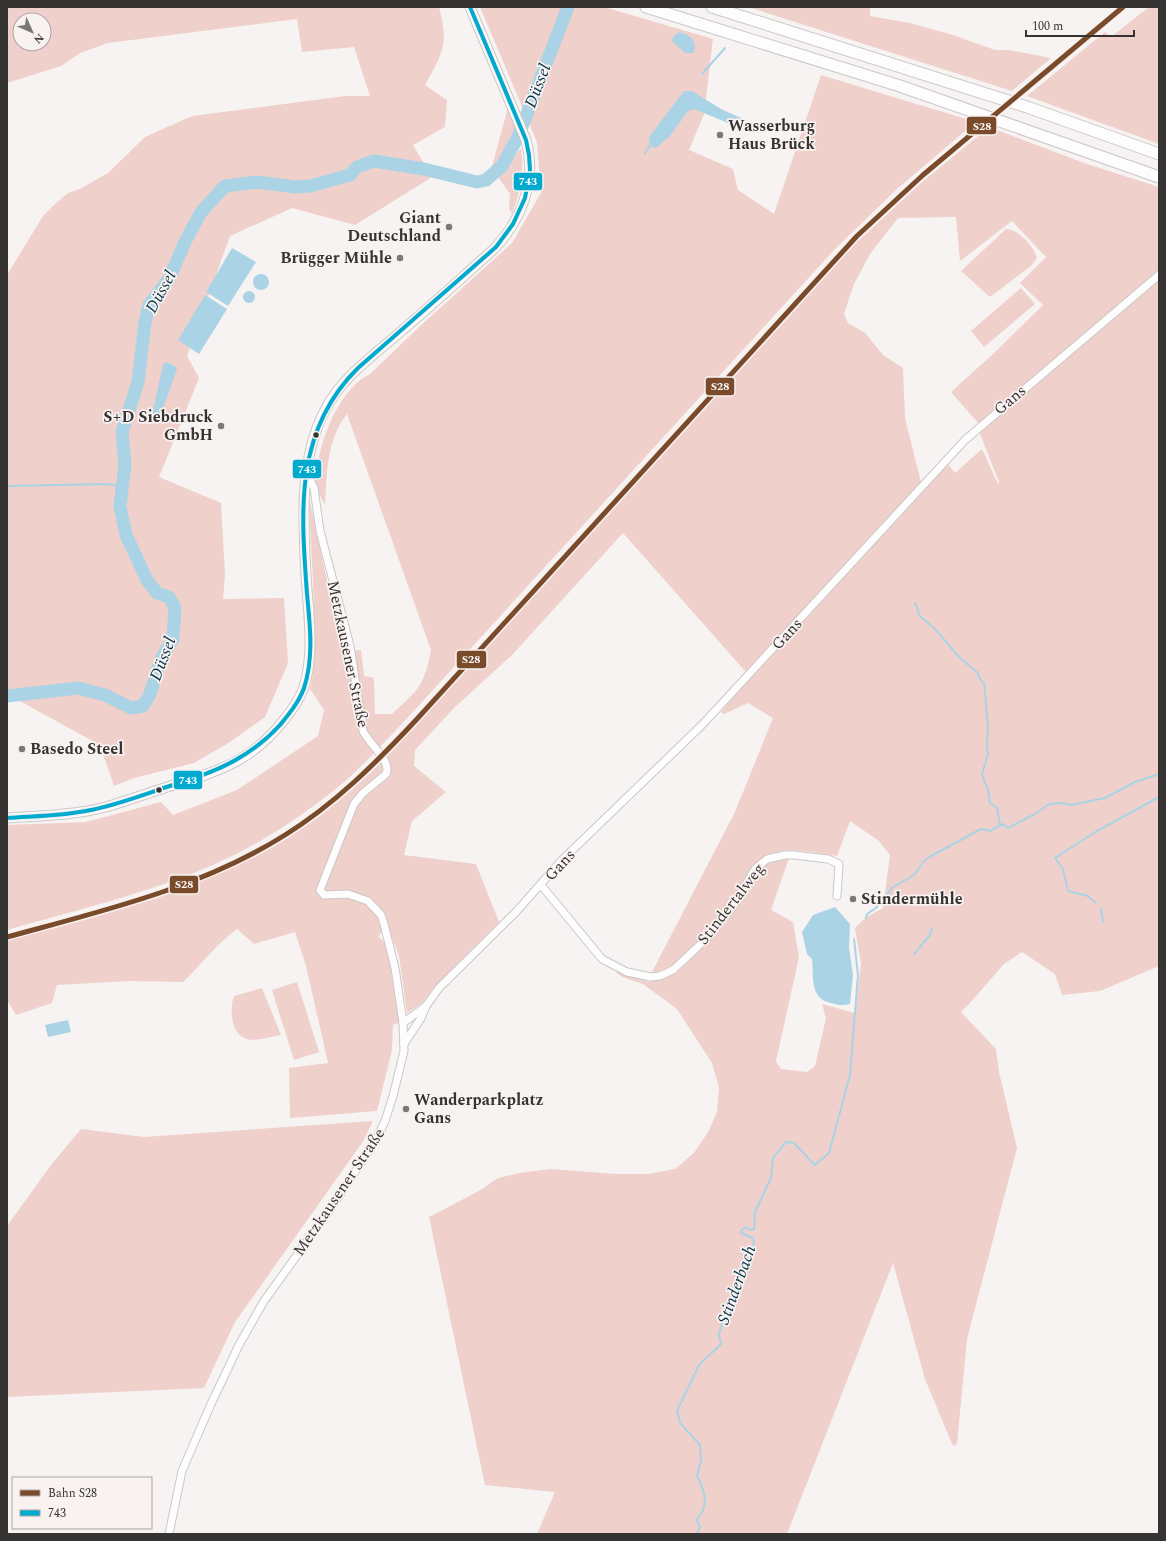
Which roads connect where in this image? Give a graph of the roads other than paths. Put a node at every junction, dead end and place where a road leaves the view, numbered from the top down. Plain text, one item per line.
1 (470, 7) edge
2 (646, 7) edge
3 (712, 7) edge
4 (1159, 154) edge
5 (1159, 177) edge
6 (1159, 275) edge
7 (306, 481) junction
8 (7, 818) edge
9 (541, 885) junction
10 (837, 896) dead end
11 (426, 1006) junction
12 (403, 1023) junction
13 (404, 1044) junction
14 (169, 1534) edge

1 - 7 main road
2 - 5 highway
3 - 4 highway
6 - 9 street, Gans
7 - 8 main road
7 - 12 street, Metzkausener Straße
9 - 10 street, Stindertalweg
9 - 11 street, Gans
11 - 12 street, Gans
11 - 13 street, Gans
12 - 13 street, Metzkausener Straße
13 - 14 street, Metzkausener Straße

